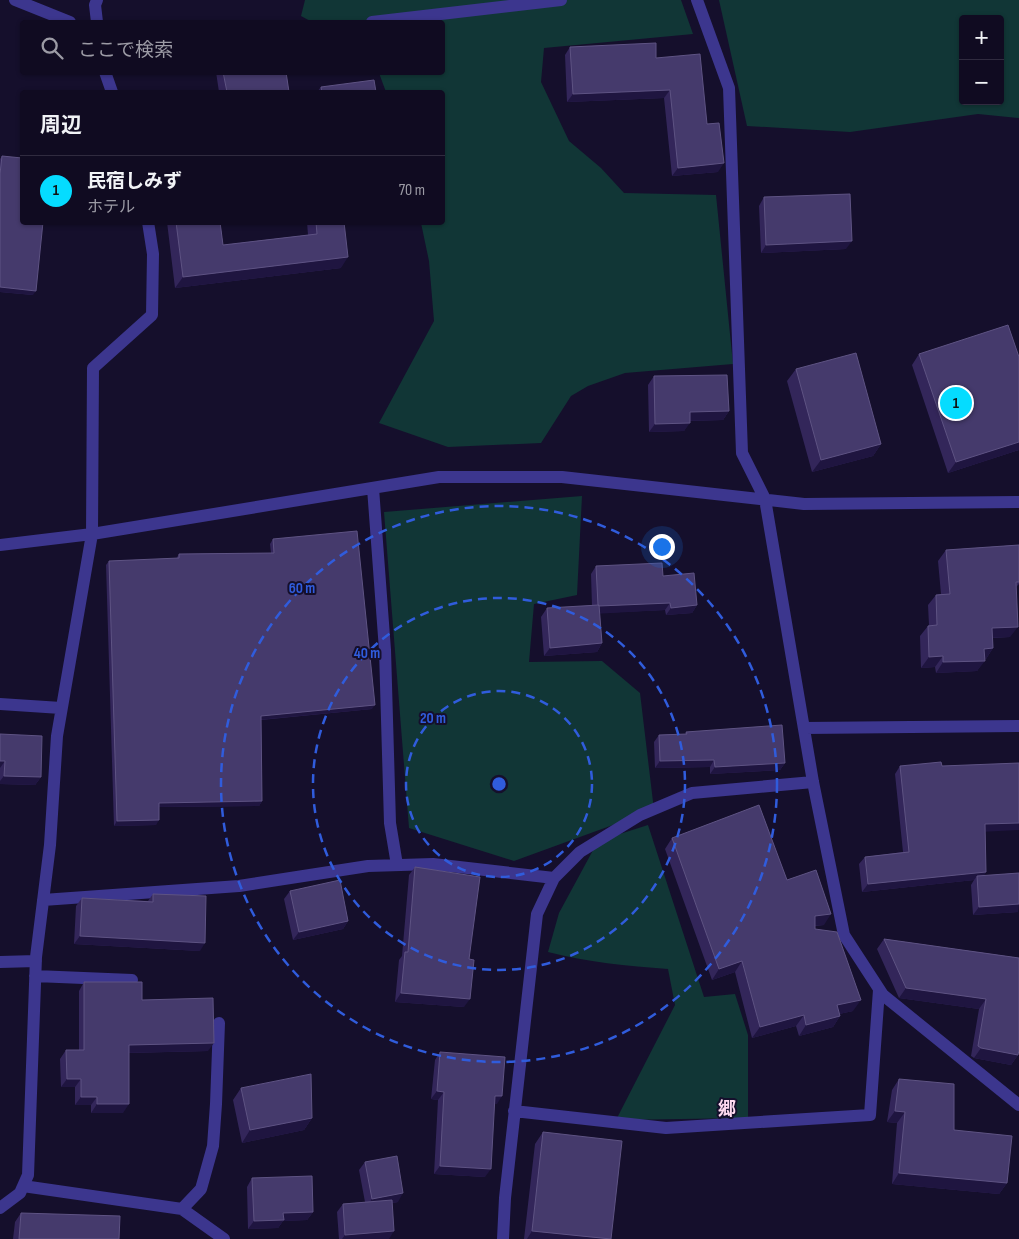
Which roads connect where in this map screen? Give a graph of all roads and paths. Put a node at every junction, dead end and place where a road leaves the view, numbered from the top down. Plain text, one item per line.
1 (14, 0) edge
2 (96, 0) edge
3 (561, 0) edge
4 (697, 0) edge
5 (65, 20) edge
6 (98, 20) edge
7 (389, 20) edge
8 (106, 75) edge
9 (111, 90) edge
10 (149, 225) edge
11 (373, 488) junction
12 (764, 499) junction
13 (1019, 502) edge
14 (92, 534) junction
15 (0, 545) edge
16 (0, 704) edge
17 (61, 708) junction
18 (1019, 726) edge
19 (804, 728) junction
20 (813, 782) junction
21 (397, 865) junction
22 (554, 878) junction
23 (43, 900) junction
24 (36, 961) junction
25 (0, 962) edge
26 (35, 976) junction
27 (132, 980) edge
28 (879, 990) junction
29 (218, 1023) dead end
30 (1019, 1104) edge
31 (514, 1111) junction
32 (23, 1186) junction
33 (0, 1208) edge
34 (182, 1209) junction
35 (224, 1239) edge
36 (503, 1239) edge

1 - 5 street
2 - 6 street
3 - 7 street
4 - 12 street
8 - 9 street
10 - 14 street
11 - 12 street
11 - 14 street
11 - 21 street
12 - 13 street
12 - 19 street
14 - 15 street
14 - 17 street
16 - 17 street
17 - 23 street
18 - 19 street
19 - 20 street
20 - 22 street
20 - 28 street
21 - 22 street
21 - 23 street
22 - 31 street
23 - 24 street
24 - 25 street
24 - 26 street
26 - 27 street
26 - 32 street
28 - 30 street
28 - 31 street
29 - 34 street
31 - 36 street
32 - 33 street
32 - 34 street
34 - 35 street

